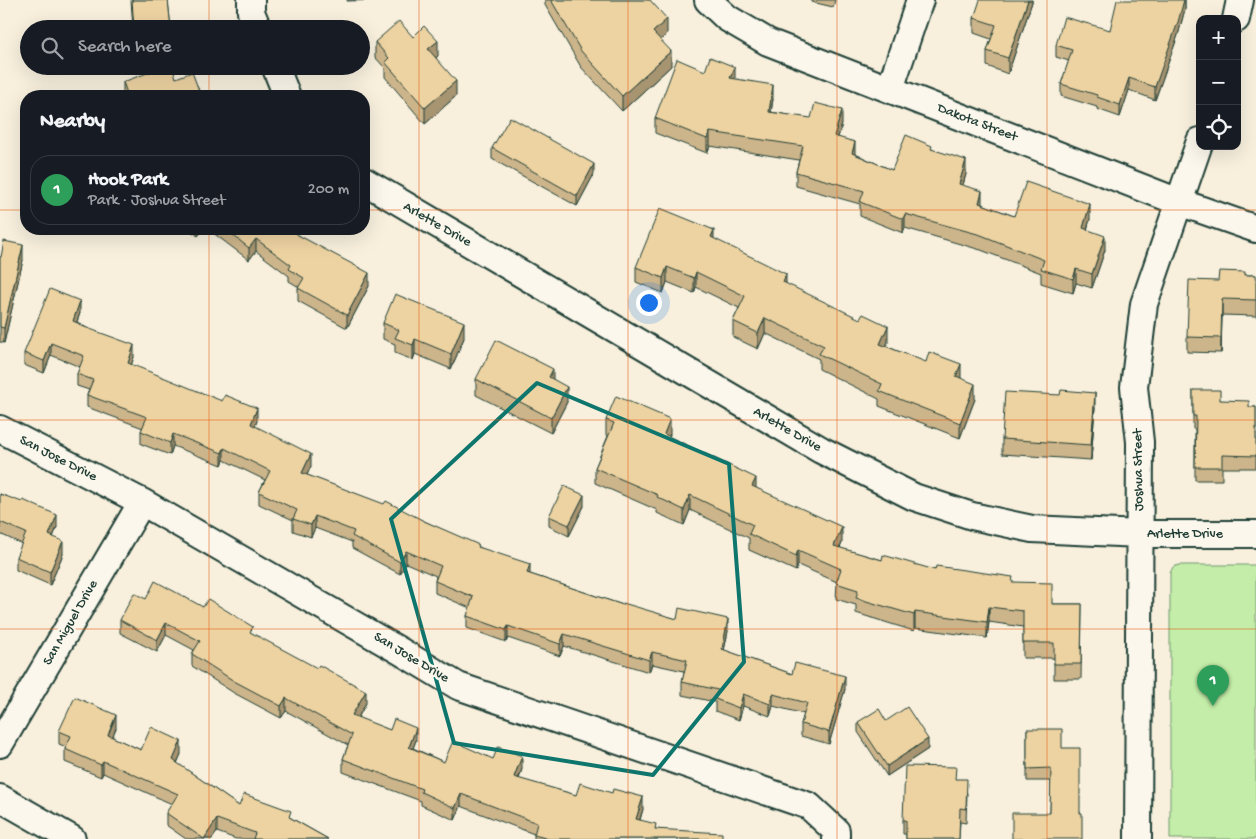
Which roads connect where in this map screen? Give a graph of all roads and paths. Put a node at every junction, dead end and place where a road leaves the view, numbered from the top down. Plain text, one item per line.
1 (251, 0) edge
2 (708, 0) edge
3 (920, 0) edge
4 (1240, 0) edge
5 (1237, 15) edge
6 (254, 20) edge
7 (278, 75) edge
8 (890, 89) junction
9 (285, 90) edge
10 (1197, 150) edge
11 (370, 185) edge
12 (1179, 202) junction
13 (1256, 229) edge
14 (0, 429) edge
15 (142, 502) junction
16 (1140, 534) junction
17 (1256, 534) edge
18 (0, 744) edge
19 (0, 798) edge
20 (72, 839) edge
21 (836, 839) edge
22 (1138, 839) edge

1 - 6 street
2 - 8 street, Dakota Street
3 - 8 street
4 - 5 street
7 - 9 street
8 - 12 street, Dakota Street
10 - 12 street, Joshua Street
11 - 16 street, Arlette Drive
12 - 13 street, Dakota Street
12 - 16 street, Joshua Street
14 - 15 street, San Jose Drive
15 - 18 street, San Miguel Drive
15 - 21 street, San Jose Drive
16 - 17 street, Arlette Drive
16 - 22 street, Joshua Street
19 - 20 street

